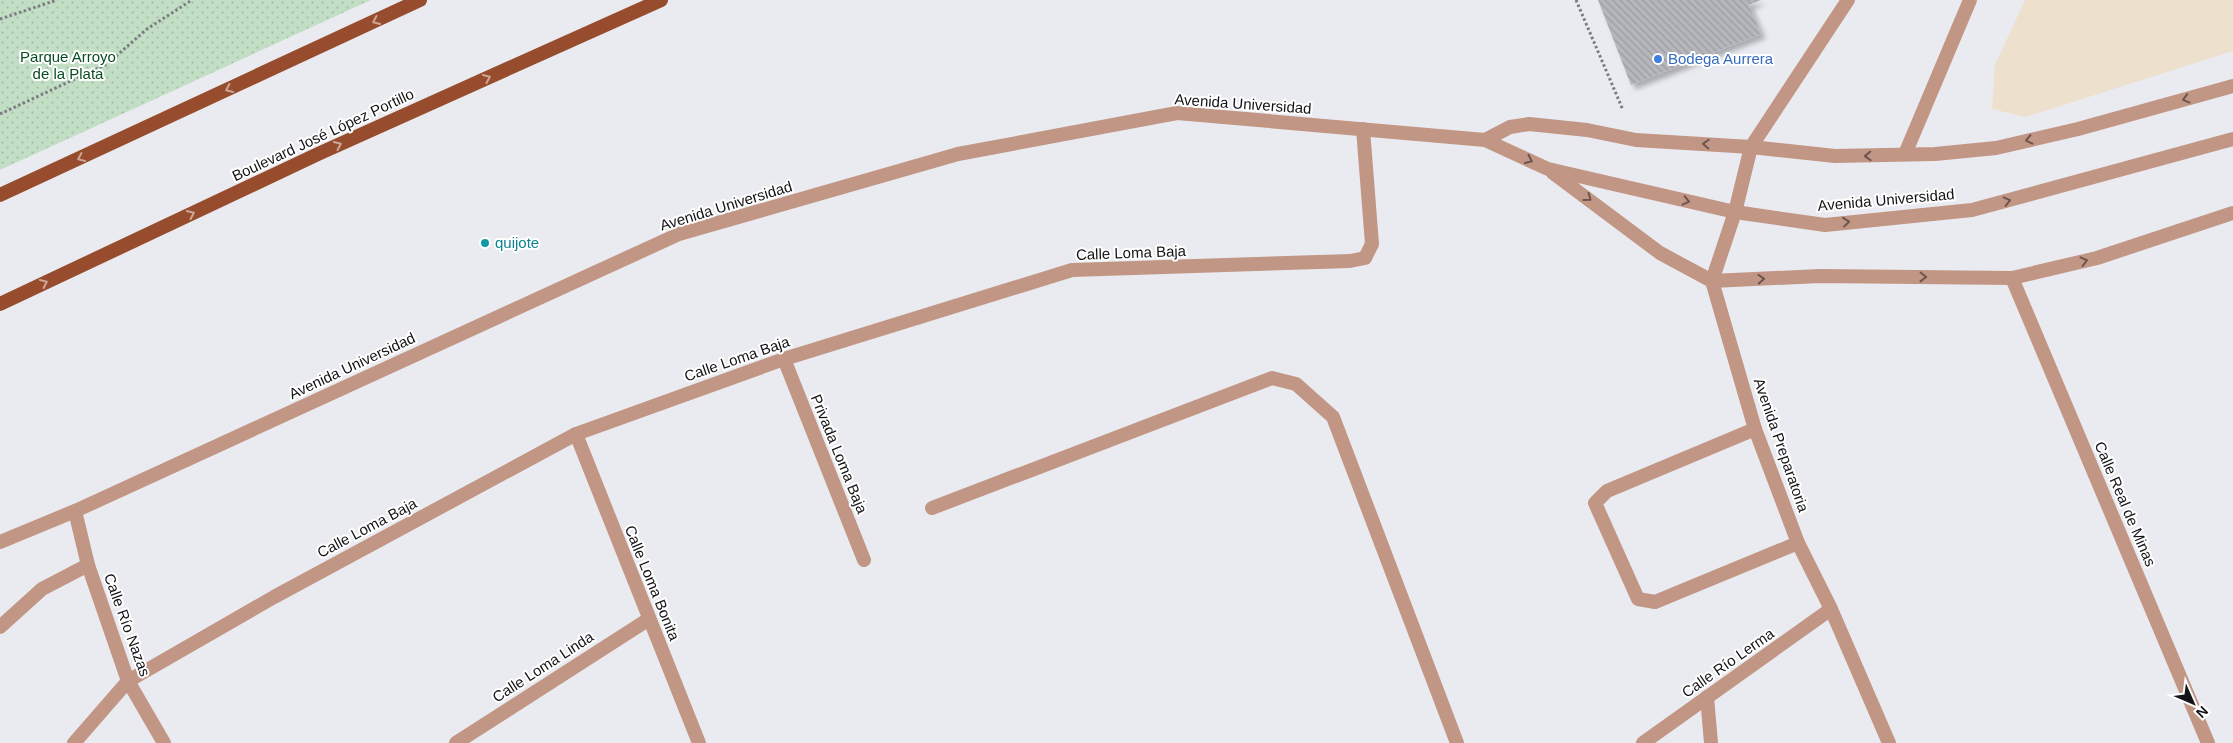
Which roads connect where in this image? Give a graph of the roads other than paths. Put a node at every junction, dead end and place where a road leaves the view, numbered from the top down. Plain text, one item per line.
1 (420, 0) edge
2 (662, 0) edge
3 (1848, 0) edge
4 (1970, 0) edge
5 (2233, 86) edge
6 (1362, 129) junction
7 (2233, 139) edge
8 (1484, 140) junction
9 (1751, 147) junction
10 (1905, 154) junction
11 (1548, 169) junction
12 (0, 195) edge
13 (1735, 212) junction
14 (2233, 213) edge
15 (2012, 278) junction
16 (1712, 281) junction
17 (0, 304) edge
18 (784, 359) junction
19 (1755, 428) junction
20 (576, 434) junction
21 (932, 508) dead end
22 (75, 511) junction
23 (0, 542) edge
24 (1798, 543) junction
25 (864, 560) dead end
26 (88, 565) junction
27 (1831, 609) junction
28 (648, 619) junction
29 (0, 627) edge
30 (128, 681) junction
31 (1707, 697) junction
32 (74, 743) edge
33 (164, 743) edge
34 (456, 743) edge
35 (699, 743) edge
36 (1457, 743) edge
37 (1643, 743) edge
38 (1711, 743) edge
39 (1889, 743) edge
40 (2208, 743) edge

1 -> 12 main road
17 -> 2 main road, Boulevard José López Portillo
3 - 9 street
4 - 10 street
5 -> 10 street
6 - 8 street, Avenida Universidad
6 - 18 street, Calle Loma Baja
6 - 22 street, Avenida Universidad
13 -> 7 street, Avenida Universidad
9 -> 8 street
8 -> 11 street, Avenida Universidad
10 -> 9 street
9 - 13 street
11 -> 13 street, Avenida Universidad
11 -> 16 street
13 - 16 street
15 -> 14 street
16 -> 15 street
15 - 40 street, Calle Real de Minas
16 - 19 street, Avenida Preparatoria
18 - 20 street, Calle Loma Baja
18 - 25 street, Privada Loma Baja
19 - 24 street, Avenida Preparatoria
19 - 24 street
20 - 28 street, Calle Loma Bonita
20 - 30 street, Calle Loma Baja
21 - 36 street
22 - 23 street, Avenida Universidad
22 - 26 street, Calle Río Nazas
24 - 27 street, Avenida Preparatoria
26 - 29 street
26 - 30 street, Calle Río Nazas
27 - 31 street, Calle Río Lerma
27 - 39 street, Avenida Preparatoria
28 - 34 street, Calle Loma Linda
28 - 35 street, Calle Loma Bonita
30 - 32 street, Calle Loma Baja
30 - 33 street, Calle Río Nazas
31 - 37 street, Calle Río Lerma
31 - 38 street

